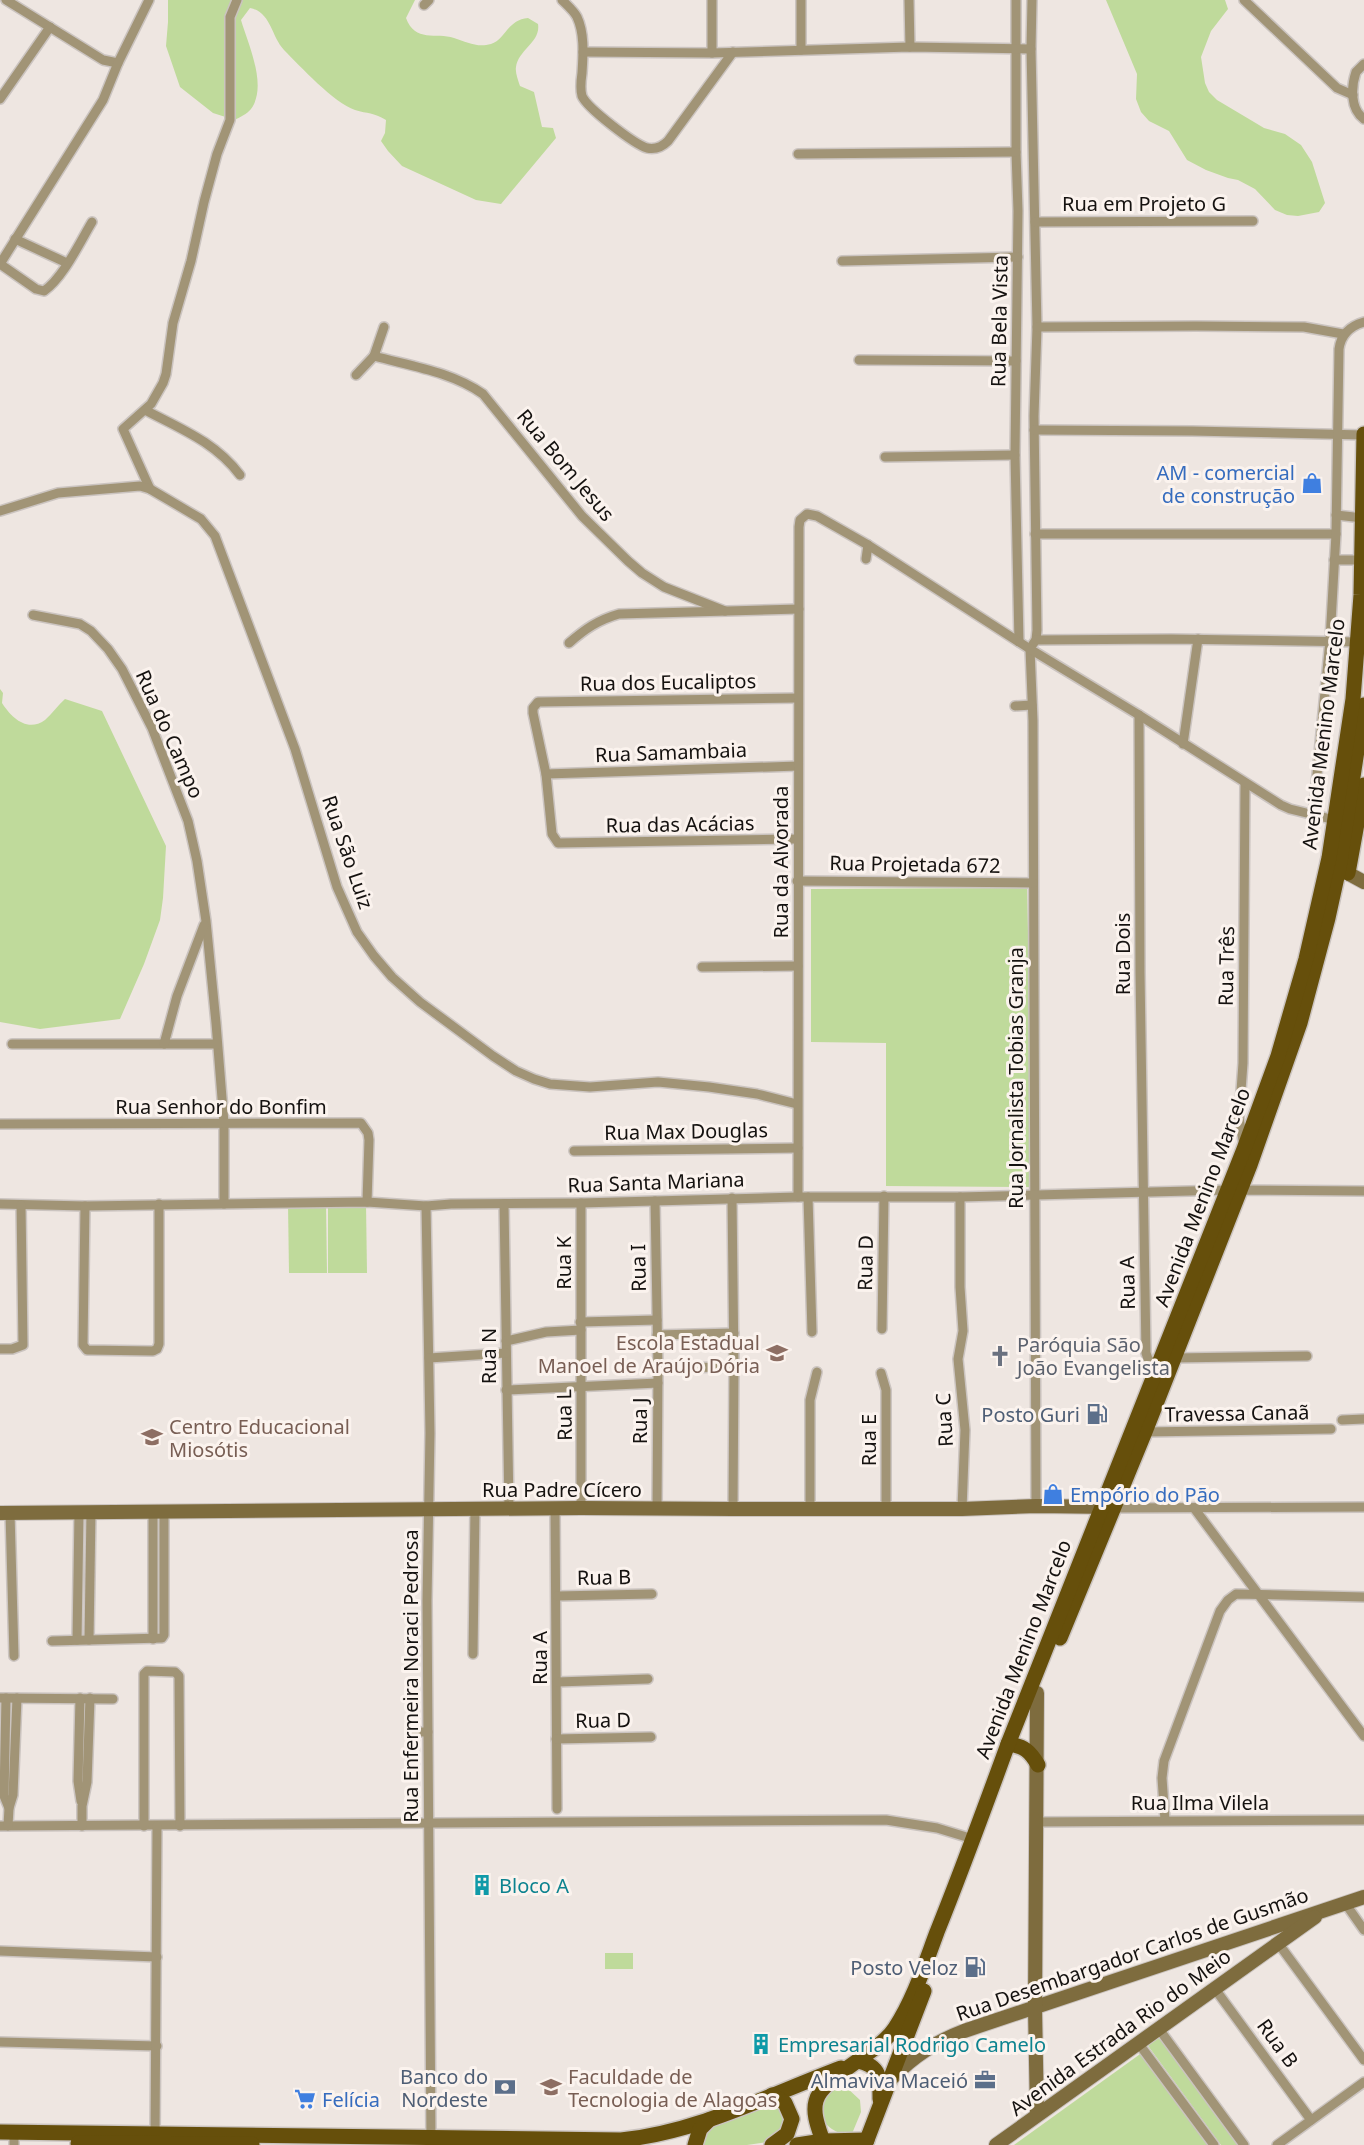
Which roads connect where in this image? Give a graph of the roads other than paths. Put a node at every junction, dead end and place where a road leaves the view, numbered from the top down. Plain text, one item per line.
1 (6, 0) edge
2 (149, 0) edge
3 (237, 0) edge
4 (562, 0) edge
5 (712, 0) edge
6 (801, 0) edge
7 (909, 0) edge
8 (1016, 0) edge
9 (1032, 0) edge
10 (1244, 0) edge
11 (50, 27) junction
12 (910, 47) junction
13 (1016, 48) junction
14 (1031, 48) junction
15 (801, 50) junction
16 (583, 52) junction
17 (733, 52) junction
18 (712, 53) junction
19 (118, 63) junction
20 (1364, 64) edge
21 (1353, 95) junction
22 (0, 99) edge
23 (1364, 119) edge
24 (1016, 152) junction
25 (798, 154) dead end
26 (1018, 211) junction
27 (1035, 211) junction
28 (1253, 221) dead end
29 (92, 222) dead end
30 (1035, 222) junction
31 (15, 239) junction
32 (1018, 256) junction
33 (842, 261) dead end
34 (67, 263) junction
35 (0, 264) edge
36 (1364, 322) edge
37 (384, 327) dead end
38 (1036, 327) junction
39 (1343, 334) junction
40 (374, 356) junction
41 (859, 360) dead end
42 (1016, 361) junction
43 (356, 375) dead end
44 (145, 410) junction
45 (1034, 416) junction
46 (1016, 417) junction
47 (1034, 430) junction
48 (1338, 434) junction
49 (1364, 435) edge
50 (1016, 455) junction
51 (885, 456) dead end
52 (240, 475) dead end
53 (150, 489) junction
54 (0, 512) edge
55 (1336, 515) junction
56 (1363, 518) edge
57 (1035, 534) junction
58 (1336, 534) junction
59 (868, 545) junction
60 (866, 559) dead end
61 (1335, 560) junction
62 (1362, 560) junction
63 (799, 609) junction
64 (725, 611) junction
65 (33, 615) dead end
66 (1198, 639) junction
67 (1036, 640) junction
68 (1330, 640) junction
69 (1019, 642) junction
70 (1358, 642) junction
71 (569, 643) dead end
72 (1030, 649) junction
73 (798, 698) junction
74 (1015, 705) dead end
75 (1032, 705) junction
76 (1364, 705) edge
77 (1139, 715) junction
78 (1183, 744) junction
79 (798, 766) junction
80 (1364, 770) edge
81 (546, 774) junction
82 (1245, 783) junction
83 (1358, 785) edge
84 (1313, 816) junction
85 (1335, 820) junction
86 (798, 839) junction
87 (1343, 870) junction
88 (797, 881) junction
89 (1364, 882) edge
90 (1033, 883) junction
91 (206, 921) junction
92 (798, 966) junction
93 (702, 967) dead end
94 (12, 1044) dead end
95 (164, 1044) junction
96 (217, 1044) junction
97 (797, 1104) junction
98 (224, 1123) junction
99 (0, 1124) edge
100 (798, 1148) junction
101 (1244, 1149) junction
102 (574, 1151) dead end
103 (1234, 1190) junction
104 (1364, 1191) edge
105 (1143, 1192) junction
106 (884, 1196) junction
107 (1036, 1196) junction
108 (803, 1197) junction
109 (960, 1197) junction
110 (732, 1198) junction
111 (655, 1201) junction
112 (367, 1202) junction
113 (224, 1203) junction
114 (581, 1203) junction
115 (0, 1204) edge
116 (21, 1204) junction
117 (159, 1204) junction
118 (504, 1204) junction
119 (85, 1206) junction
120 (426, 1206) junction
121 (657, 1320) junction
122 (580, 1326) junction
123 (882, 1329) dead end
124 (812, 1332) dead end
125 (734, 1333) junction
126 (657, 1335) junction
127 (506, 1341) junction
128 (0, 1349) edge
129 (506, 1353) junction
130 (1307, 1356) dead end
131 (429, 1358) junction
132 (1174, 1358) junction
133 (734, 1367) junction
134 (658, 1368) junction
135 (1158, 1368) junction
136 (817, 1372) dead end
137 (881, 1372) dead end
138 (658, 1383) junction
139 (581, 1385) junction
140 (506, 1390) junction
141 (1364, 1419) edge
142 (1342, 1420) dead end
143 (1330, 1430) dead end
144 (1145, 1432) junction
145 (1036, 1506) junction
146 (1108, 1507) junction
147 (1364, 1507) edge
148 (509, 1508) junction
149 (555, 1508) junction
150 (581, 1508) junction
151 (657, 1508) junction
152 (810, 1508) junction
153 (886, 1508) junction
154 (1194, 1508) junction
155 (475, 1509) junction
156 (733, 1509) junction
157 (963, 1509) junction
158 (428, 1510) junction
159 (158, 1511) junction
160 (85, 1512) junction
161 (5, 1513) edge
162 (652, 1594) dead end
163 (557, 1596) junction
164 (1261, 1596) junction
165 (1364, 1597) edge
166 (417, 1601) dead end
167 (427, 1601) junction
168 (77, 1640) junction
169 (89, 1640) junction
170 (52, 1641) dead end
171 (473, 1654) dead end
172 (14, 1656) dead end
173 (648, 1679) dead end
174 (557, 1682) junction
175 (1037, 1693) junction
176 (3, 1698) edge
177 (16, 1698) junction
178 (85, 1698) junction
179 (113, 1699) dead end
180 (414, 1732) dead end
181 (428, 1732) junction
182 (1364, 1736) edge
183 (651, 1737) dead end
184 (556, 1739) junction
185 (1012, 1744) junction
186 (1038, 1765) junction
187 (9, 1808) junction
188 (557, 1809) dead end
189 (1165, 1820) junction
190 (1364, 1820) edge
191 (428, 1822) junction
192 (1036, 1822) junction
193 (4, 1826) edge
194 (82, 1826) junction
195 (144, 1826) junction
196 (157, 1826) junction
197 (180, 1826) junction
198 (973, 1839) junction
199 (1364, 1897) edge
200 (1345, 1903) junction
201 (1326, 1908) junction
202 (1364, 1930) edge
203 (1244, 1936) junction
204 (1278, 1944) junction
205 (0, 1951) edge
206 (1260, 1956) junction
207 (157, 1957) junction
208 (1215, 1989) junction
209 (1035, 2008) junction
210 (1159, 2029) junction
211 (0, 2042) edge
212 (1139, 2044) junction
213 (157, 2046) junction
214 (1364, 2060) edge
215 (858, 2061) junction
216 (890, 2080) junction
217 (1364, 2082) edge
218 (772, 2095) junction
219 (880, 2105) junction
220 (1037, 2115) junction
221 (709, 2120) junction
222 (1311, 2120) junction
223 (8, 2138) edge
224 (155, 2138) edge
225 (430, 2142) edge
226 (866, 2142) edge
227 (823, 2143) edge
228 (310, 2145) edge
229 (695, 2145) edge
230 (772, 2145) edge
231 (797, 2145) edge
232 (996, 2145) edge
233 (1214, 2145) edge
234 (1244, 2145) edge
235 (1277, 2145) edge

1 - 11 street
2 - 19 street
3 - 44 street
4 - 16 street
5 - 18 street
6 - 15 street
7 - 12 street
8 - 13 street, Rua Bela Vista
9 - 14 street, Rua Bela Vista
10 - 21 street
11 - 19 street
11 - 22 street
12 - 13 street
12 - 15 street
13 - 14 street
13 - 24 street, Rua Bela Vista
14 - 27 street, Rua Bela Vista
15 - 17 street
16 - 17 street
16 - 18 street
17 - 18 street
19 - 31 street
20 - 21 street
21 - 23 street
24 - 25 street
24 - 26 street, Rua Bela Vista
26 - 27 street
26 - 32 street, Rua Bela Vista
27 - 30 street, Rua Bela Vista
28 - 30 street, Rua em Projeto G
29 - 34 street
30 - 38 street, Rua Bela Vista
31 - 34 street
31 - 35 street
32 - 33 street
32 - 42 street, Rua Bela Vista
34 - 35 street
36 - 39 street
37 - 40 street
38 - 39 street
38 - 45 street, Rua Bela Vista
39 - 48 street
40 - 43 street
40 - 64 street, Rua Bom Jesus
41 - 42 street
42 - 46 street, Rua Bela Vista
44 - 52 street
44 - 53 street
45 - 46 street
45 - 47 street, Rua Bela Vista
46 - 50 street, Rua Bela Vista
47 - 48 street
47 - 57 street, Rua Bela Vista
48 - 49 street
48 - 55 street
49 - 56 main road, Avenida Menino Marcelo
50 - 51 street
50 - 69 street, Rua Bela Vista
53 - 54 street, Rua São Luiz
53 - 97 street, Rua São Luiz
55 - 56 street
55 - 58 street
56 - 62 main road, Avenida Menino Marcelo
57 - 58 street
57 - 67 street, Rua Bela Vista
58 - 61 street
59 - 60 street
59 - 63 street, Rua da Alvorada
59 - 69 street
61 - 62 street
61 - 68 street
62 - 70 main road, Avenida Menino Marcelo
63 - 64 street
63 - 73 street, Rua da Alvorada
64 - 71 street
65 - 91 street, Rua do Campo
66 - 67 street
66 - 68 street
66 - 78 street
67 - 72 street
68 - 70 street
68 - 84 street
69 - 72 street
70 - 85 main road, Avenida Menino Marcelo
72 - 75 street, Rua Jornalista Tobias Granja
72 - 77 street
73 - 79 street, Rua da Alvorada
73 - 81 street, Rua dos Eucaliptos
74 - 75 street
75 - 90 street, Rua Jornalista Tobias Granja
76 - 83 main road, Avenida Menino Marcelo
77 - 78 street
77 - 105 street, Rua Dois
78 - 82 street
79 - 81 street, Rua Samambaia
79 - 86 street, Rua da Alvorada
80 - 83 main road
81 - 86 street, Rua das Acácias
82 - 84 street
82 - 101 street, Rua Três
83 - 87 main road, Avenida Menino Marcelo
84 - 85 street
85 - 101 main road, Avenida Menino Marcelo
86 - 88 street, Rua da Alvorada
87 - 89 street
87 - 103 main road, Avenida Menino Marcelo
88 - 90 street, Rua Projetada 672
88 - 92 street, Rua da Alvorada
90 - 107 street, Rua Jornalista Tobias Granja
91 - 95 street, Rua do Campo
91 - 96 street, Rua do Campo
92 - 93 street
92 - 97 street, Rua da Alvorada
94 - 95 street
95 - 96 street
96 - 98 street, Rua do Campo
97 - 100 street, Rua da Alvorada
98 - 99 street, Rua Senhor do Bonfim
98 - 112 street, Rua Senhor do Bonfim
98 - 113 street, Rua do Campo
100 - 102 street, Rua Max Douglas
100 - 108 street, Rua da Alvorada
101 - 103 main road, Avenida Menino Marcelo
103 - 104 street, Rua Santa Mariana
103 - 105 street, Rua Santa Mariana
103 - 132 main road, Avenida Menino Marcelo
103 - 135 main road, Avenida Menino Marcelo
105 - 107 street, Rua Santa Mariana
105 - 135 street, Rua A
106 - 108 street, Rua Santa Mariana
106 - 109 street, Rua Santa Mariana
106 - 123 street, Rua D
107 - 109 street, Rua Santa Mariana
107 - 145 street, Rua Jornalista Tobias Granja
108 - 110 street, Rua Santa Mariana
108 - 124 street, Rua da Alvorada
109 - 157 street, Rua C
110 - 111 street, Rua Santa Mariana
110 - 125 street
111 - 114 street, Rua Santa Mariana
111 - 121 street, Rua I
112 - 113 street, Rua Santa Mariana
112 - 120 street, Rua Santa Mariana
113 - 117 street, Rua Santa Mariana
114 - 118 street, Rua Santa Mariana
114 - 122 street, Rua K
115 - 116 street, Rua Santa Mariana
116 - 119 street, Rua Santa Mariana
116 - 128 street
117 - 119 street, Rua Santa Mariana
117 - 119 street
118 - 120 street, Rua Santa Mariana
118 - 127 street, Rua N
120 - 131 street, Rua Enfermeira Noraci Pedrosa
121 - 122 street
121 - 126 street, Rua I
122 - 127 street
122 - 139 street, Rua L
125 - 126 street
125 - 133 street
126 - 134 street, Rua J
127 - 129 street, Rua N
129 - 131 street
129 - 140 street, Rua N
130 - 132 street
131 - 158 street, Rua Enfermeira Noraci Pedrosa
132 - 144 main road, Avenida Menino Marcelo
133 - 134 street
133 - 156 street
134 - 138 street, Rua J
135 - 146 main road, Avenida Menino Marcelo
136 - 152 street
137 - 153 street, Rua E
138 - 139 street
138 - 151 street, Rua J
139 - 140 street
139 - 150 street, Rua L
140 - 148 street, Rua N
141 - 142 street
143 - 144 street, Travessa Canaã
144 - 146 main road, Avenida Menino Marcelo
145 - 146 street, Rua Padre Cícero
145 - 157 street, Rua Padre Cícero
146 - 154 street
146 - 175 main road, Avenida Menino Marcelo
146 - 185 main road, Avenida Menino Marcelo
147 - 154 street
148 - 149 street, Rua Padre Cícero
148 - 155 street, Rua Padre Cícero
149 - 150 street, Rua Padre Cícero
149 - 163 street, Rua A
150 - 151 street, Rua Padre Cícero
151 - 156 street, Rua Padre Cícero
152 - 153 street, Rua Padre Cícero
152 - 156 street, Rua Padre Cícero
153 - 157 street, Rua Padre Cícero
154 - 164 street
155 - 158 street, Rua Padre Cícero
155 - 171 street
158 - 159 street, Rua Padre Cícero
158 - 167 street, Rua Enfermeira Noraci Pedrosa
159 - 160 street, Rua Padre Cícero
159 - 169 street
160 - 161 street, Rua Padre Cícero
160 - 168 street
160 - 169 street
161 - 172 street, Rua Padre Cícero
162 - 163 street, Rua B
163 - 174 street, Rua A
164 - 165 street
164 - 182 street
164 - 189 street
166 - 167 street
167 - 181 street, Rua Enfermeira Noraci Pedrosa
168 - 169 street
168 - 170 street
173 - 174 street
174 - 184 street, Rua A
175 - 185 main road, Avenida Menino Marcelo
175 - 186 street
176 - 177 street
176 - 187 street
177 - 178 street
177 - 187 street
178 - 179 street
178 - 194 street
180 - 181 street
181 - 191 street, Rua Enfermeira Noraci Pedrosa
183 - 184 street, Rua D
184 - 188 street, Rua A
185 - 186 main road
185 - 198 main road, Avenida Menino Marcelo
185 - 216 main road, Avenida Menino Marcelo
186 - 192 street
187 - 193 street
189 - 190 street, Rua Ilma Vilela
189 - 192 street, Rua Ilma Vilela
191 - 197 street
191 - 198 street
191 - 225 street, Rua Enfermeira Noraci Pedrosa
192 - 209 street
193 - 194 street
194 - 195 street
195 - 196 street
195 - 197 street
196 - 197 street
196 - 207 street
198 - 215 main road, Avenida Menino Marcelo
199 - 200 street, Rua Desembargador Carlos de Gusmão
200 - 201 street, Rua Desembargador Carlos de Gusmão
200 - 202 street
201 - 203 street, Rua Desembargador Carlos de Gusmão
201 - 204 street, Avenida Estrada Rio do Meio
203 - 206 street
203 - 209 street, Rua Desembargador Carlos de Gusmão
204 - 206 street, Avenida Estrada Rio do Meio
204 - 214 street
205 - 207 street
206 - 208 street, Avenida Estrada Rio do Meio
207 - 213 street
208 - 210 street, Avenida Estrada Rio do Meio
208 - 222 street, Rua B
209 - 216 street, Rua Desembargador Carlos de Gusmão
209 - 220 street
210 - 212 street, Avenida Estrada Rio do Meio
210 - 234 street
211 - 213 street
212 - 220 street, Avenida Estrada Rio do Meio
212 - 233 street
213 - 224 street
215 - 218 main road
215 - 219 main road
215 - 227 main road, Avenida Menino Marcelo
216 - 219 main road, Avenida Menino Marcelo
217 - 222 street
218 - 221 main road
218 - 230 main road
219 - 226 main road, Avenida Menino Marcelo
220 - 232 street, Avenida Estrada Rio do Meio
221 - 225 main road
221 - 229 main road
222 - 235 street
223 - 224 main road
224 - 225 main road
224 - 228 main road
226 - 227 main road
227 - 231 main road

